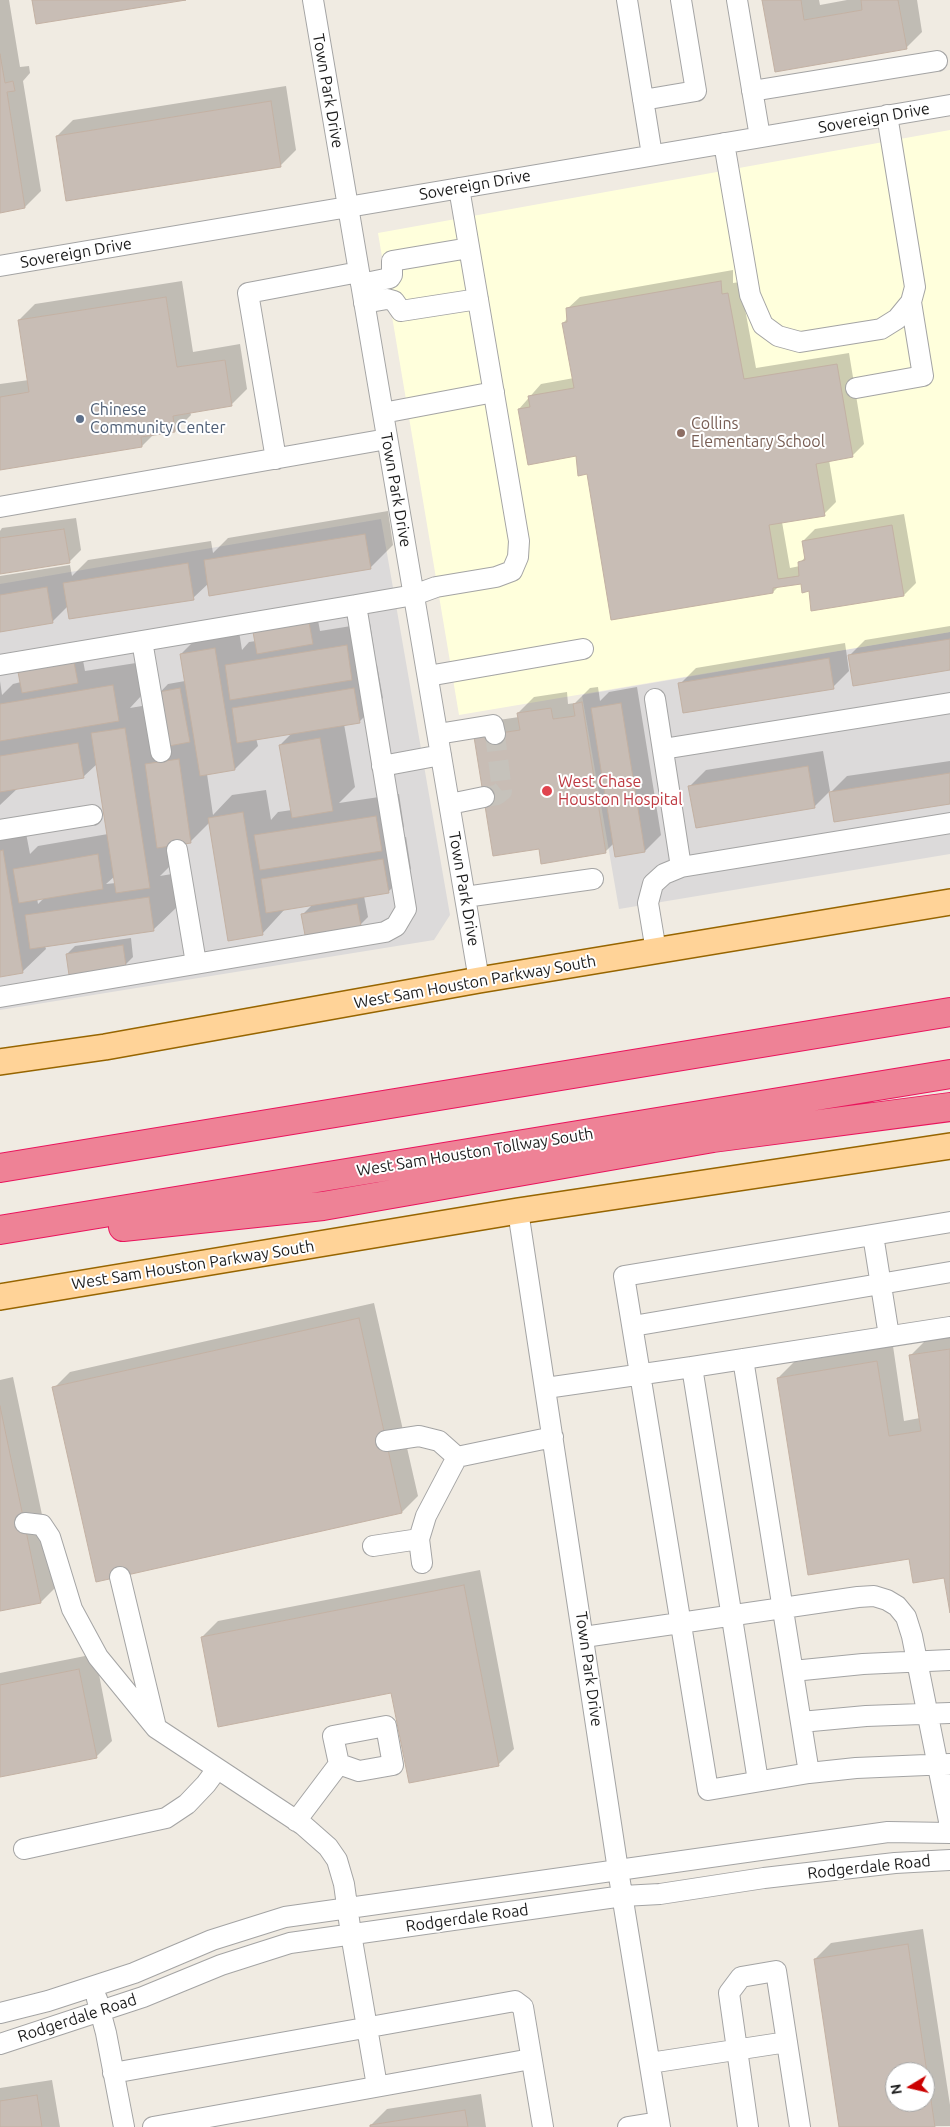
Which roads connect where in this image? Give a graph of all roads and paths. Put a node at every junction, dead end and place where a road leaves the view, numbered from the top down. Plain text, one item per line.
1 (313, 0) edge
2 (627, 0) edge
3 (681, 0) edge
4 (736, 0) edge
5 (937, 61) dead end
6 (752, 91) junction
7 (643, 100) junction
8 (950, 105) edge
9 (888, 115) junction
10 (760, 137) junction
11 (724, 143) junction
12 (652, 155) junction
13 (459, 188) junction
14 (348, 207) junction
15 (469, 248) junction
16 (0, 266) edge
17 (362, 287) junction
18 (478, 299) junction
19 (911, 302) junction
20 (856, 388) dead end
21 (494, 392) junction
22 (383, 412) junction
23 (387, 439) junction
24 (276, 458) junction
25 (0, 507) edge
26 (414, 595) junction
27 (356, 605) junction
28 (142, 641) junction
29 (583, 649) dead end
30 (0, 665) edge
31 (428, 676) junction
32 (655, 699) dead end
33 (950, 703) edge
34 (438, 734) junction
35 (494, 734) dead end
36 (663, 749) junction
37 (161, 752) dead end
38 (441, 755) junction
39 (382, 766) junction
40 (484, 797) tunnel mouth
41 (450, 804) junction
42 (92, 815) dead end
43 (950, 823) edge
44 (0, 830) edge
45 (177, 850) dead end
46 (682, 867) junction
47 (593, 879) dead end
48 (465, 897) junction
49 (950, 902) edge
50 (656, 951) junction
51 (196, 963) junction
52 (479, 980) junction
53 (0, 997) edge
54 (950, 1012) edge
55 (0, 1062) edge
56 (950, 1074) edge
57 (950, 1107) edge
58 (950, 1146) edge
59 (0, 1168) edge
60 (518, 1211) junction
61 (950, 1222) edge
62 (0, 1230) edge
63 (873, 1235) junction
64 (0, 1240) edge
65 (950, 1272) edge
66 (881, 1284) junction
67 (0, 1297) edge
68 (633, 1326) junction
69 (950, 1327) edge
70 (889, 1336) junction
71 (743, 1359) junction
72 (692, 1367) junction
73 (640, 1374) junction
74 (546, 1388) junction
75 (554, 1437) junction
76 (386, 1440) dead end
77 (457, 1457) junction
78 (24, 1523) dead end
79 (419, 1539) junction
80 (373, 1546) dead end
81 (422, 1563) dead end
82 (120, 1577) dead end
83 (783, 1609) junction
84 (732, 1617) junction
85 (680, 1622) junction
86 (584, 1637) junction
87 (916, 1660) junction
88 (950, 1660) edge
89 (793, 1671) junction
90 (928, 1713) junction
91 (950, 1713) edge
92 (801, 1722) junction
93 (156, 1728) junction
94 (338, 1764) dead end
95 (944, 1764) edge
96 (217, 1768) junction
97 (809, 1773) junction
98 (758, 1782) junction
99 (296, 1820) junction
100 (950, 1826) edge
101 (950, 1832) edge
102 (24, 1849) dead end
103 (950, 1860) edge
104 (618, 1870) junction
105 (623, 1896) junction
106 (347, 1908) junction
107 (350, 1934) junction
108 (93, 1986) junction
109 (100, 2011) junction
110 (0, 2013) edge
111 (367, 2028) junction
112 (787, 2042) junction
113 (0, 2044) edge
114 (736, 2050) junction
115 (531, 2059) junction
116 (650, 2064) junction
117 (114, 2073) junction
118 (377, 2086) junction
119 (659, 2124) edge
120 (124, 2127) edge
121 (153, 2127) edge
122 (543, 2127) edge
123 (628, 2127) edge
124 (748, 2127) edge
125 (800, 2127) edge

1 - 14 street, Town Park Drive
2 - 7 street
3 - 7 street
4 - 6 street
5 - 6 street
6 - 10 street
7 - 12 street
8 - 9 street, Sovereign Drive
9 - 10 street, Sovereign Drive
9 - 19 street
10 - 11 street, Sovereign Drive
11 - 12 street, Sovereign Drive
11 - 19 street
12 - 13 street, Sovereign Drive
13 - 14 street, Sovereign Drive
13 - 15 street
14 - 16 street, Sovereign Drive
14 - 17 street, Town Park Drive
15 - 17 street
15 - 18 street
17 - 18 street
17 - 22 street, Town Park Drive
17 - 24 street
18 - 21 street
19 - 20 street
21 - 22 street
21 - 26 street
22 - 23 street, Town Park Drive
23 - 24 street
23 - 26 street, Town Park Drive
24 - 25 street
26 - 27 street
26 - 31 street, Town Park Drive
27 - 28 street
27 - 39 street
28 - 30 street
28 - 37 street
29 - 31 street
31 - 34 street, Town Park Drive
32 - 36 street
33 - 36 street
34 - 35 street
34 - 38 street, Town Park Drive
36 - 46 street
38 - 39 street
38 - 41 street, Town Park Drive
39 - 51 street
40 - 41 street
41 - 48 street, Town Park Drive
42 - 44 street
43 - 46 street
45 - 51 street
46 - 50 street
47 - 48 street
48 - 52 street, Town Park Drive
49 - 50 main road, West Sam Houston Parkway South
50 - 52 main road, West Sam Houston Parkway South
51 - 53 street
52 - 55 main road, West Sam Houston Parkway South
54 - 59 highway
56 - 62 highway, West Sam Houston Tollway South
57 - 64 highway
58 - 60 main road, West Sam Houston Parkway South
60 - 67 main road, West Sam Houston Parkway South
60 - 74 street, Town Park Drive
61 - 63 street
63 - 66 street
63 - 68 street
65 - 66 street
66 - 68 street
66 - 70 street
68 - 73 street
69 - 70 street
70 - 71 street
71 - 72 street
71 - 83 street
72 - 73 street
72 - 84 street
73 - 74 street
73 - 85 street
74 - 75 street, Town Park Drive
75 - 77 street
75 - 86 street, Town Park Drive
76 - 77 street
77 - 79 street
78 - 93 street
79 - 80 street
79 - 81 street
82 - 93 street
83 - 84 street
83 - 87 street
83 - 89 street
84 - 85 street
84 - 98 street
85 - 86 street
85 - 98 street
86 - 104 street, Town Park Drive
87 - 88 street
87 - 89 street
87 - 90 street
89 - 92 street
90 - 91 street
90 - 92 street
90 - 95 street
92 - 97 street
93 - 96 street
94 - 99 street
95 - 97 street
95 - 100 street
96 - 99 street
96 - 102 street
97 - 98 street
99 - 106 street
101 - 104 street, Rodgerdale Road
103 - 105 street, Rodgerdale Road
104 - 105 street, Town Park Drive
104 - 106 street, Rodgerdale Road
105 - 107 street, Rodgerdale Road
105 - 116 street, Town Park Drive
106 - 107 street
106 - 108 street, Rodgerdale Road
107 - 109 street, Rodgerdale Road
107 - 111 street
108 - 109 street
108 - 110 street, Rodgerdale Road
109 - 113 street, Rodgerdale Road
109 - 117 street
111 - 115 street
111 - 117 street
111 - 118 street
112 - 114 street
112 - 114 street
112 - 125 street
114 - 116 street
114 - 124 street
115 - 118 street
115 - 122 street
116 - 119 street, Town Park Drive
117 - 120 street
118 - 121 street
119 - 123 street

